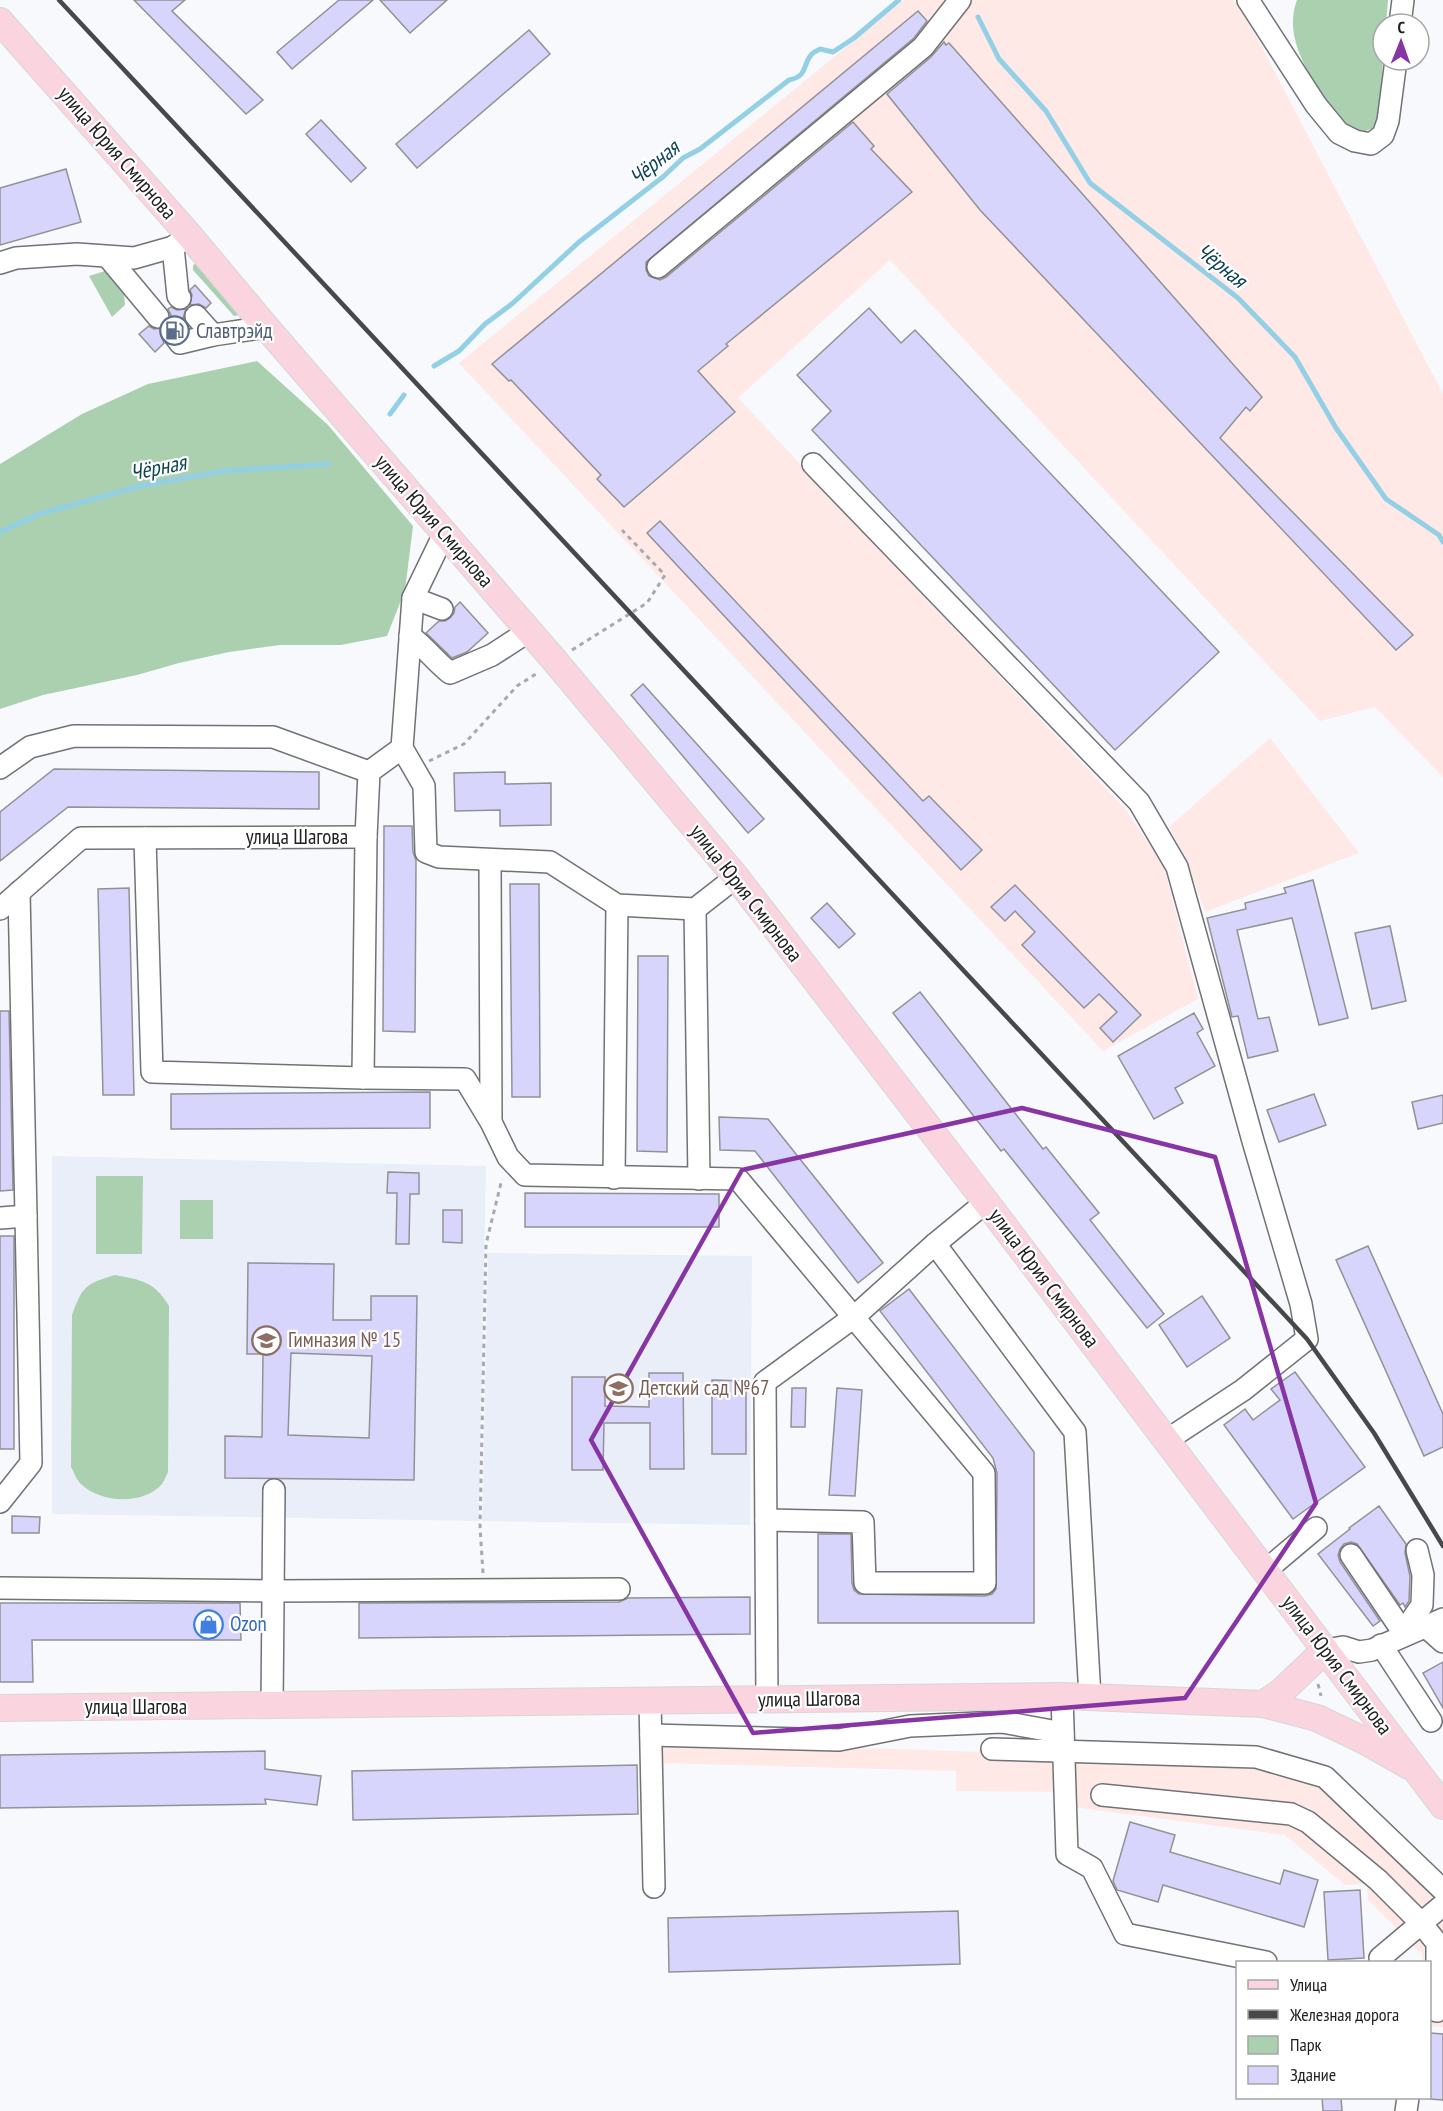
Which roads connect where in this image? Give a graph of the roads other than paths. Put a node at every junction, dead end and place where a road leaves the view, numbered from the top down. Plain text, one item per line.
1 (960, 0) edge
2 (1248, 0) edge
3 (0, 21) edge
4 (1394, 72) edge
5 (181, 241) junction
6 (108, 257) junction
7 (0, 263) edge
8 (658, 267) dead end
9 (180, 298) dead end
10 (196, 316) dead end
11 (158, 317) dead end
12 (266, 327) junction
13 (174, 335) dead end
14 (213, 335) junction
15 (813, 464) dead end
16 (444, 534) junction
17 (413, 598) junction
18 (442, 609) dead end
19 (529, 631) junction
20 (411, 636) junction
21 (402, 748) junction
22 (0, 768) edge
23 (369, 772) junction
24 (366, 837) junction
25 (145, 838) junction
26 (490, 860) junction
27 (736, 877) junction
28 (19, 892) junction
29 (617, 905) junction
30 (0, 909) edge
31 (695, 909) junction
32 (363, 1078) junction
33 (491, 1122) junction
34 (614, 1178) junction
35 (699, 1179) junction
36 (987, 1202) junction
37 (26, 1216) junction
38 (0, 1218) edge
39 (935, 1244) junction
40 (854, 1317) junction
41 (1167, 1440) junction
42 (274, 1490) dead end
43 (0, 1502) edge
44 (766, 1521) junction
45 (1316, 1528) dead end
46 (1417, 1550) dead end
47 (1351, 1555) dead end
48 (1265, 1571) junction
49 (0, 1588) edge
50 (619, 1589) dead end
51 (273, 1591) junction
52 (1434, 1623) edge
53 (1405, 1635) junction
54 (1443, 1642) edge
55 (1381, 1646) junction
56 (1325, 1650) junction
57 (1062, 1696) junction
58 (1090, 1697) junction
59 (767, 1700) junction
60 (650, 1701) junction
61 (1263, 1704) junction
62 (272, 1706) junction
63 (0, 1708) edge
64 (1431, 1721) dead end
65 (651, 1735) junction
66 (1063, 1742) junction
67 (992, 1749) dead end
68 (1417, 1770) junction
69 (1102, 1795) dead end
70 (1443, 1806) edge
71 (654, 1887) dead end
72 (1443, 1890) edge
73 (1443, 1905) edge
74 (1421, 1923) junction
75 (1380, 1958) dead end
76 (1261, 1961) edge
77 (1437, 2011) dead end

1 - 8 street
2 - 4 street
3 - 5 main road, улица Юрия Смирнова
5 - 6 street
5 - 9 street
5 - 12 main road, улица Юрия Смирнова
6 - 7 street
6 - 11 street
10 - 14 street
12 - 14 street
12 - 16 main road, улица Юрия Смирнова
13 - 14 street
15 - 41 street
16 - 17 street
16 - 19 main road, улица Юрия Смирнова
17 - 18 street
17 - 20 street
19 - 20 street
19 - 27 main road, улица Юрия Смирнова
20 - 21 street
21 - 23 street
21 - 26 street
22 - 23 street
23 - 24 street, улица Шагова
24 - 25 street, улица Шагова
24 - 32 street
25 - 28 street, улица Шагова
25 - 32 street
26 - 29 street
26 - 33 street
27 - 31 street
27 - 36 main road, улица Юрия Смирнова
28 - 30 street, улица Шагова
28 - 37 street
29 - 31 street
29 - 34 street
31 - 35 street
32 - 33 street
33 - 34 street
34 - 35 street
35 - 40 street
36 - 39 street
36 - 41 main road, улица Юрия Смирнова
37 - 38 street
37 - 43 street
39 - 40 street
39 - 58 street
40 - 44 street
40 - 44 street
41 - 48 main road, улица Юрия Смирнова
42 - 51 street
44 - 59 street
45 - 48 street
46 - 53 street
47 - 53 street
48 - 56 main road, улица Юрия Смирнова
49 - 51 street
50 - 51 street
51 - 62 street
52 - 53 street
52 - 54 street
53 - 55 street
55 - 56 street
55 - 64 street
56 - 61 main road
56 - 68 main road, улица Юрия Смирнова
57 - 58 main road, улица Шагова
57 - 59 main road, улица Шагова
57 - 66 street
58 - 61 main road, улица Шагова
59 - 60 main road, улица Шагова
60 - 62 main road, улица Шагова
60 - 65 street
61 - 68 main road, улица Шагова
62 - 63 main road, улица Шагова
65 - 66 street
65 - 71 street
66 - 67 street
66 - 72 street
66 - 76 street
68 - 70 main road, улица Юрия Смирнова
69 - 74 street
73 - 74 street
74 - 75 street
74 - 77 street

